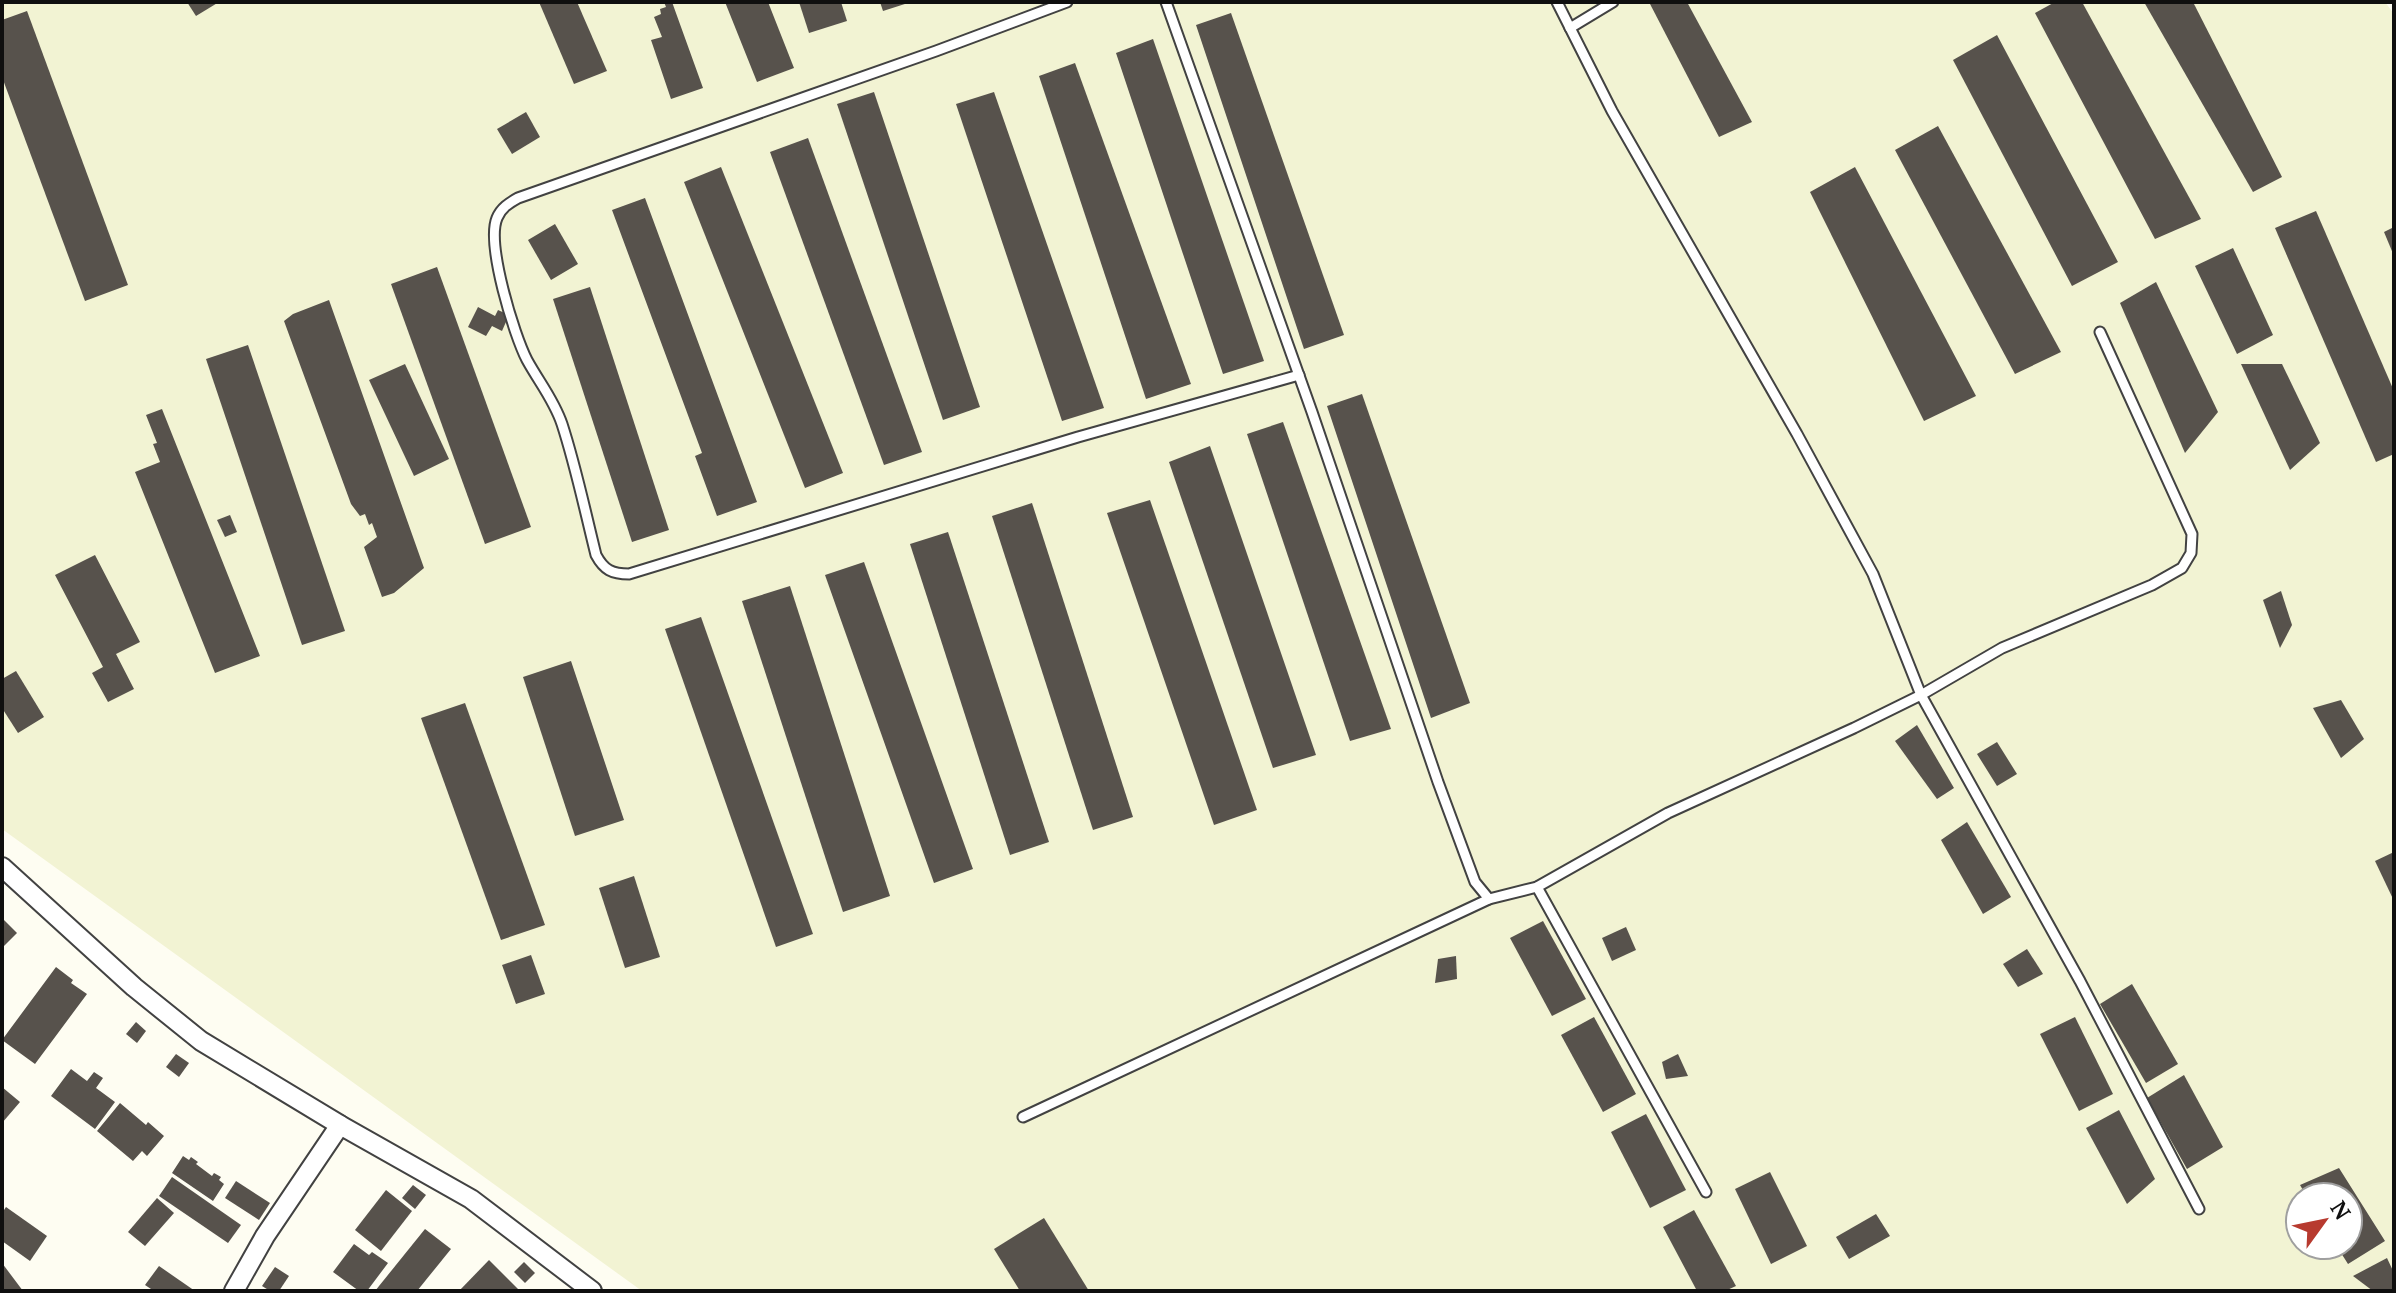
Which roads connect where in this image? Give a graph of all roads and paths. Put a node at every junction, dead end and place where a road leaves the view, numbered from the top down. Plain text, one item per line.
1 (1067, 2) edge
2 (1166, 2) edge
3 (1557, 2) edge
4 (1613, 2) edge
5 (1570, 28) junction
6 (2100, 332) dead end
7 (1299, 375) junction
8 (1921, 695) junction
9 (2, 867) edge
10 (1537, 887) junction
11 (1489, 899) junction
12 (1023, 1117) dead end
13 (340, 1125) junction
14 (1706, 1192) dead end
15 (2199, 1209) dead end
16 (234, 1291) edge
17 (592, 1291) edge

1 - 7 lane
2 - 7 lane
3 - 5 lane
4 - 5 lane
5 - 8 lane
6 - 8 lane
7 - 11 lane
8 - 10 lane
8 - 15 lane
9 - 13 street
10 - 11 lane
10 - 14 lane
11 - 12 lane
13 - 16 street
13 - 17 street

